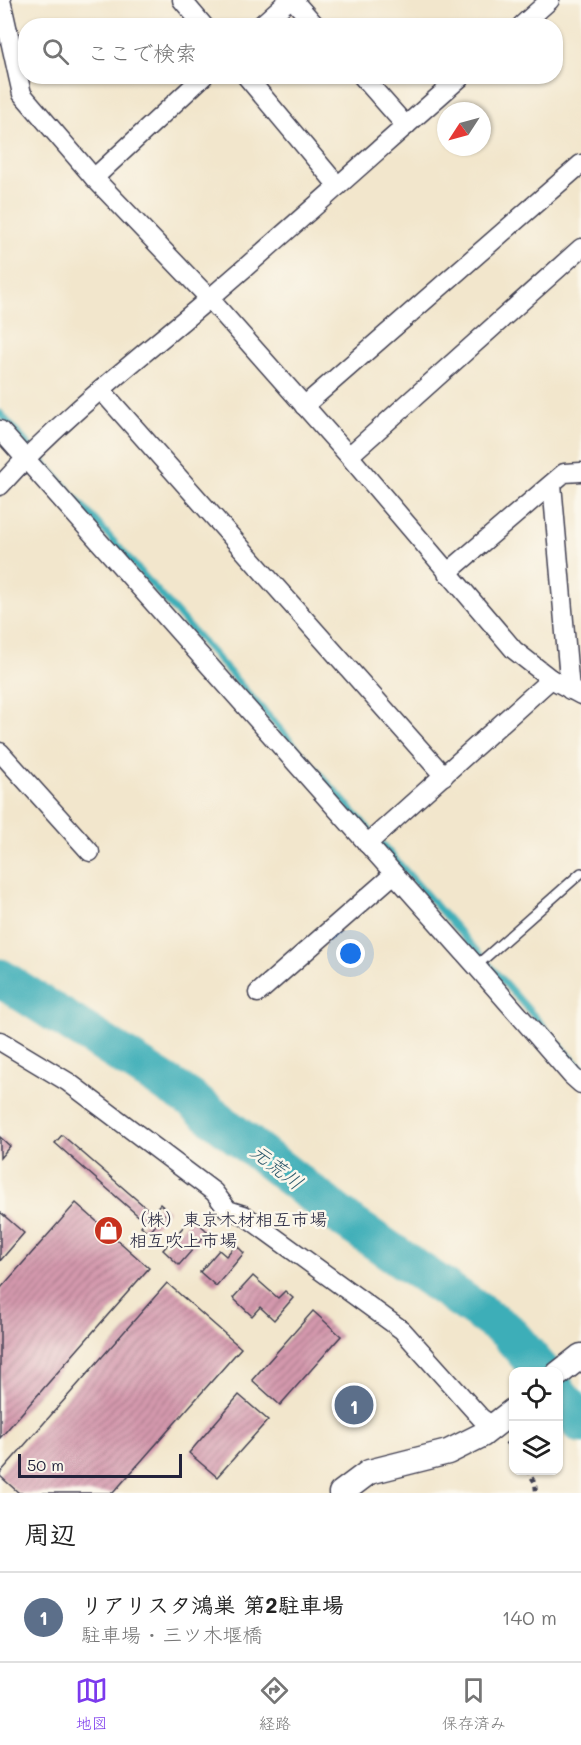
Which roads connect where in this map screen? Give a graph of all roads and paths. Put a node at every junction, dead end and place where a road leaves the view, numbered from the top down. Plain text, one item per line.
1 (182, 0) edge
2 (291, 0) edge
3 (550, 0) edge
4 (2, 11) edge
5 (197, 18) edge
6 (270, 18) edge
7 (308, 18) edge
8 (530, 18) edge
9 (18, 77) edge
10 (20, 84) edge
11 (195, 84) edge
12 (253, 84) edge
13 (369, 84) edge
14 (453, 84) edge
15 (406, 126) junction
16 (581, 164) edge
17 (94, 178) junction
18 (338, 186) junction
19 (581, 248) edge
20 (209, 298) junction
21 (101, 390) junction
22 (304, 406) junction
23 (0, 430) edge
24 (349, 456) junction
25 (25, 458) junction
26 (581, 472) edge
27 (552, 484) junction
28 (0, 486) edge
29 (447, 573) junction
30 (551, 679) junction
31 (575, 693) edge
32 (0, 752) edge
33 (444, 776) junction
34 (367, 844) junction
35 (90, 852) dead end
36 (581, 873) edge
37 (394, 874) junction
38 (476, 966) junction
39 (258, 993) dead end
40 (0, 1041) edge
41 (581, 1084) edge
42 (581, 1356) edge
43 (563, 1370) edge
44 (505, 1417) edge
45 (530, 1475) edge
46 (341, 1493) edge
47 (536, 1493) edge

1 - 5 street
2 - 6 street
2 - 7 street
3 - 8 street
4 - 9 street
10 - 17 street
11 - 17 street
12 - 18 street
13 - 15 street
14 - 15 street
15 - 18 street
16 - 22 street
17 - 20 street
18 - 20 street
19 - 24 street
20 - 21 street
20 - 22 street
21 - 25 street
21 - 33 street
22 - 24 street
23 - 25 street
24 - 29 street
25 - 28 street
25 - 34 street
26 - 27 street
27 - 29 street
27 - 31 street
29 - 30 street
30 - 31 street
30 - 33 street
32 - 35 street
33 - 34 street
34 - 37 street
36 - 38 lane
37 - 38 street
37 - 39 street
38 - 41 street
40 - 44 street
42 - 43 street
44 - 46 street
45 - 47 path

